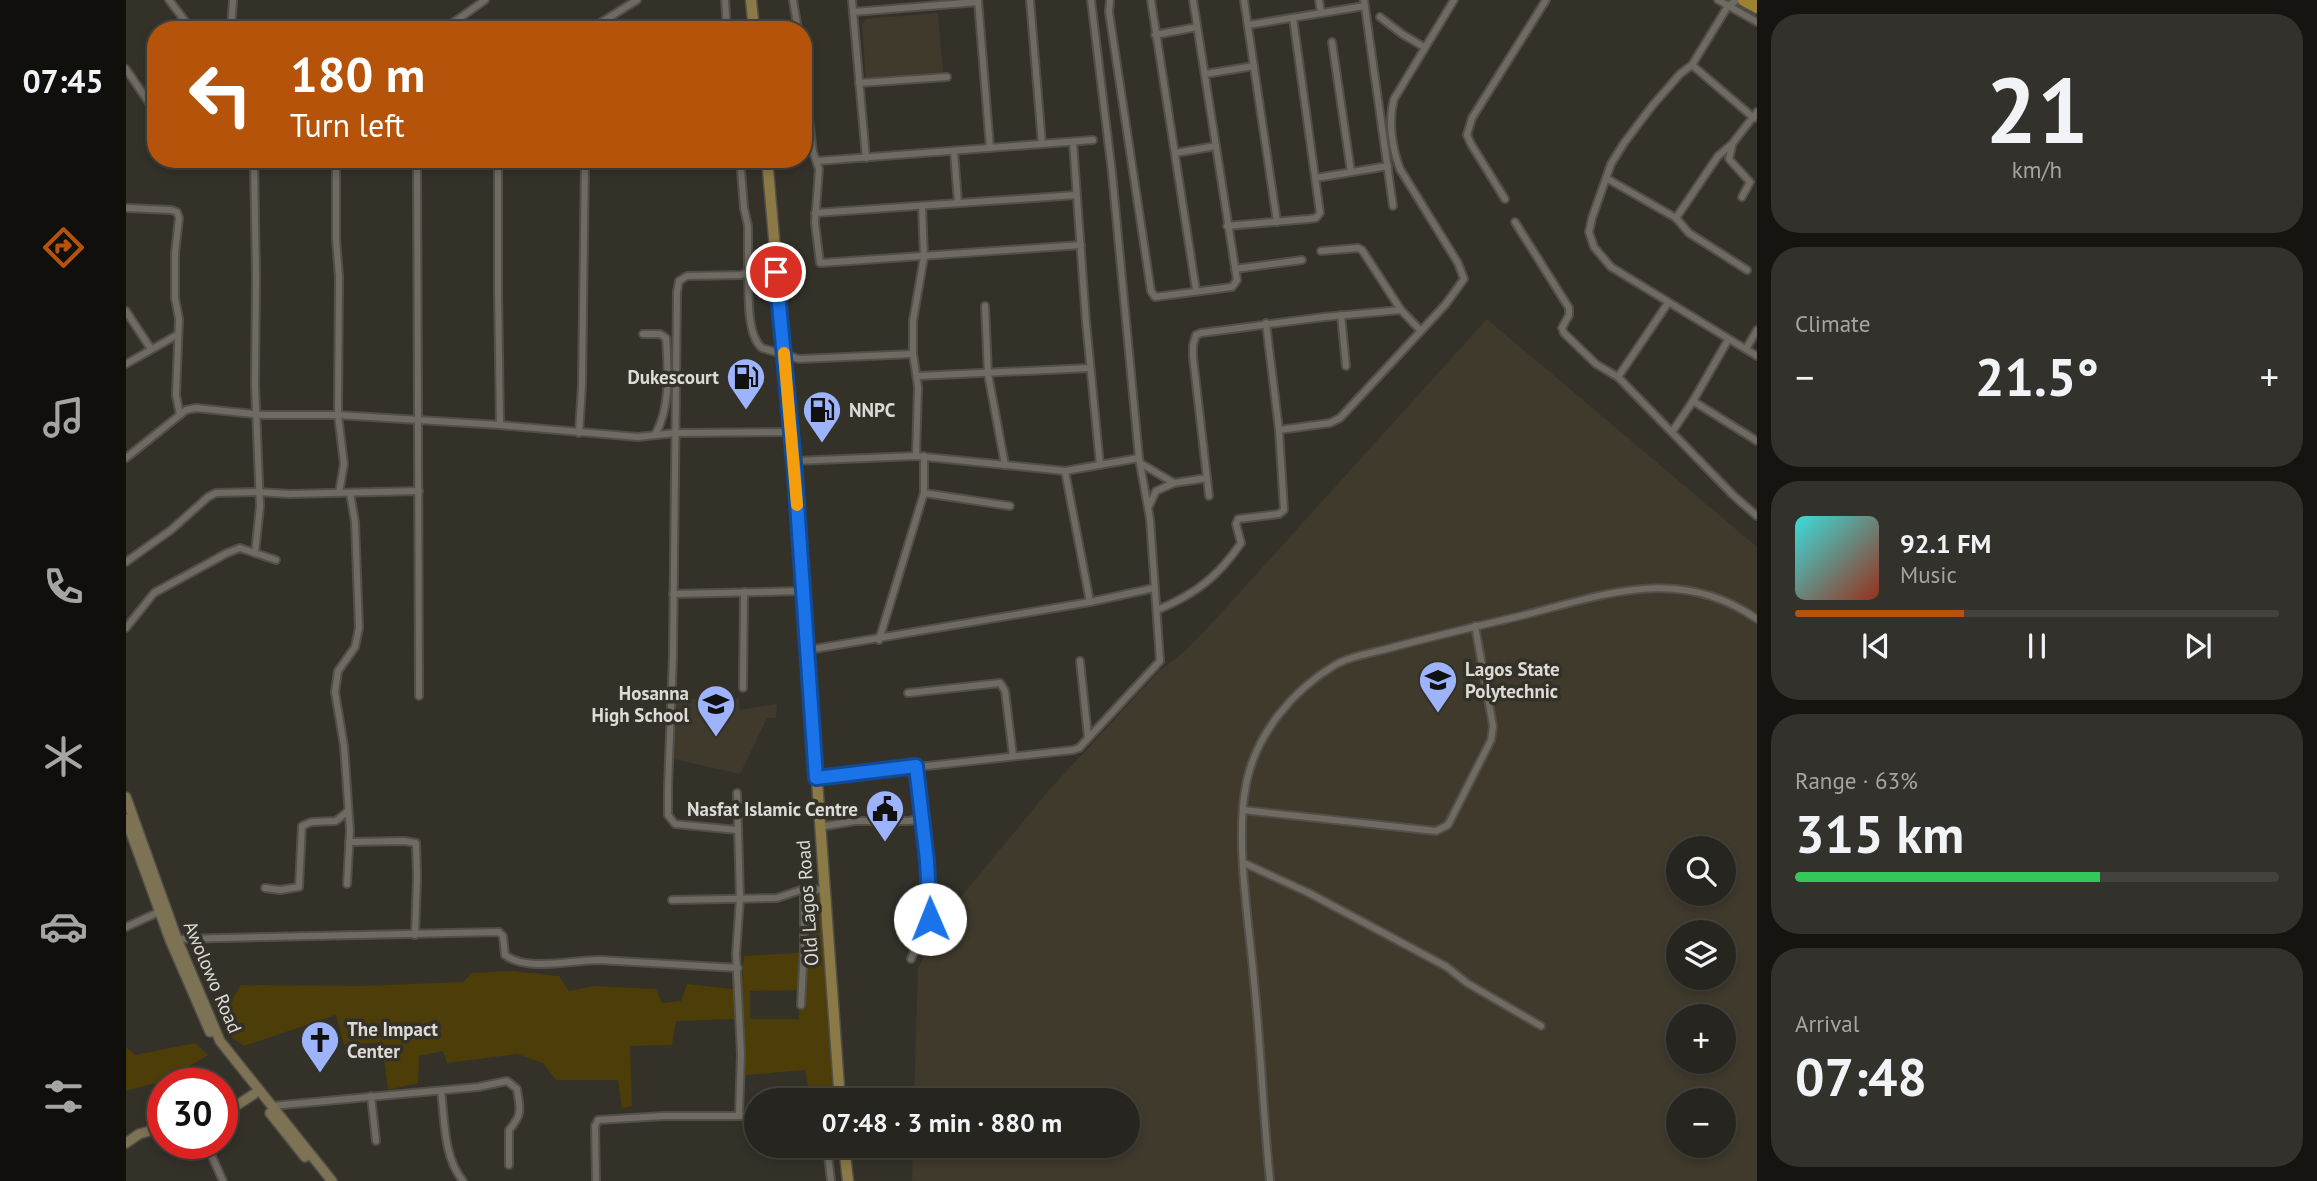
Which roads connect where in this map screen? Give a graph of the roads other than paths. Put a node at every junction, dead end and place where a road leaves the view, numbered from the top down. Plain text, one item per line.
1 (169, 0) edge
2 (233, 0) edge
3 (485, 0) edge
4 (637, 0) edge
5 (724, 0) edge
6 (751, 0) edge
7 (793, 0) edge
8 (852, 0) edge
9 (1030, 0) edge
10 (1091, 0) edge
11 (1110, 0) edge
12 (1151, 0) edge
13 (1193, 0) edge
14 (1244, 0) edge
15 (1319, 0) edge
16 (1454, 0) edge
17 (1546, 0) edge
18 (1718, 0) edge
19 (1737, 0) edge
20 (1744, 0) edge
21 (978, 1) edge
22 (1365, 3) edge
23 (908, 4) edge
24 (1728, 6) junction
25 (1757, 7) edge
26 (853, 12) junction
27 (1321, 13) junction
28 (1380, 17) dead end
29 (1293, 18) junction
30 (185, 21) edge
31 (232, 21) edge
32 (456, 21) edge
33 (603, 21) edge
34 (726, 21) edge
35 (753, 21) edge
36 (796, 21) edge
37 (1757, 22) edge
38 (1248, 25) junction
39 (1197, 27) junction
40 (1155, 35) junction
41 (1332, 42) dead end
42 (1424, 47) junction
43 (1692, 65) junction
44 (1254, 66) junction
45 (126, 69) edge
46 (1205, 74) junction
47 (947, 77) dead end
48 (859, 83) junction
49 (147, 100) edge
50 (1755, 115) edge
51 (1093, 140) dead end
52 (1073, 142) junction
53 (812, 144) edge
54 (1042, 144) junction
55 (1732, 144) junction
56 (1216, 146) junction
57 (990, 148) junction
58 (954, 151) junction
59 (1174, 153) junction
60 (866, 158) junction
61 (818, 161) junction
62 (1388, 166) junction
63 (254, 168) edge
64 (336, 168) edge
65 (417, 168) edge
66 (498, 168) edge
67 (584, 168) edge
68 (741, 168) edge
69 (768, 168) edge
70 (1351, 172) junction
71 (1316, 178) junction
72 (1606, 178) junction
73 (1076, 195) junction
74 (1742, 197) dead end
75 (1505, 199) dead end
76 (958, 203) junction
77 (922, 206) junction
78 (1393, 206) dead end
79 (126, 208) edge
80 (815, 213) junction
81 (1676, 218) junction
82 (1277, 222) junction
83 (1515, 222) dead end
84 (1227, 226) junction
85 (1081, 245) junction
86 (1321, 251) dead end
87 (923, 257) junction
88 (1302, 260) dead end
89 (1236, 269) junction
90 (1747, 270) dead end
91 (748, 272) junction
92 (1196, 290) junction
93 (1668, 303) junction
94 (985, 306) dead end
95 (1401, 310) junction
96 (126, 311) edge
97 (1341, 315) junction
98 (1266, 323) junction
99 (1420, 330) junction
100 (1757, 330) edge
101 (643, 334) dead end
102 (177, 335) junction
103 (1728, 340) junction
104 (151, 349) junction
105 (1746, 349) junction
106 (785, 354) junction
107 (914, 354) junction
108 (1757, 356) edge
109 (126, 364) edge
110 (1346, 366) dead end
111 (1090, 368) junction
112 (988, 374) junction
113 (917, 376) junction
114 (1618, 377) junction
115 (1693, 401) junction
116 (257, 414) junction
117 (180, 415) junction
118 (338, 415) junction
119 (419, 421) junction
120 (500, 425) junction
121 (1279, 430) junction
122 (791, 432) junction
123 (1672, 432) junction
124 (579, 433) junction
125 (675, 433) junction
126 (655, 435) junction
127 (1757, 441) edge
128 (920, 456) junction
129 (126, 458) edge
130 (1139, 460) junction
131 (794, 461) junction
132 (1005, 464) junction
133 (1100, 465) junction
134 (1065, 471) junction
135 (1207, 478) junction
136 (1174, 483) junction
137 (419, 491) junction
138 (259, 492) junction
139 (350, 492) junction
140 (339, 493) junction
141 (924, 493) junction
142 (1209, 496) dead end
143 (1010, 506) dead end
144 (1148, 507) junction
145 (1757, 516) edge
146 (255, 553) junction
147 (276, 561) dead end
148 (126, 562) edge
149 (1154, 587) junction
150 (803, 592) junction
151 (744, 593) junction
152 (673, 594) junction
153 (1090, 602) junction
154 (1157, 610) junction
155 (1757, 619) edge
156 (1475, 626) junction
157 (126, 628) edge
158 (879, 640) junction
159 (808, 650) junction
160 (1080, 661) dead end
161 (743, 688) dead end
162 (908, 693) dead end
163 (419, 696) dead end
164 (1088, 737) junction
165 (1013, 756) junction
166 (916, 766) junction
167 (816, 778) junction
168 (737, 793) dead end
169 (126, 797) edge
170 (1243, 810) junction
171 (348, 811) junction
172 (923, 818) junction
173 (126, 819) edge
174 (819, 827) junction
175 (737, 830) junction
176 (349, 842) junction
177 (1244, 863) junction
178 (347, 884) dead end
179 (265, 888) dead end
180 (804, 890) junction
181 (824, 890) junction
182 (740, 898) junction
183 (672, 900) dead end
184 (159, 912) junction
185 (126, 927) edge
186 (415, 935) junction
187 (177, 939) junction
188 (911, 959) dead end
189 (738, 968) junction
190 (801, 1005) dead end
191 (1541, 1026) dead end
192 (218, 1042) junction
193 (224, 1051) junction
194 (838, 1088) edge
195 (441, 1091) junction
196 (254, 1094) junction
197 (371, 1096) junction
198 (238, 1104) edge
199 (271, 1106) junction
200 (739, 1114) junction
201 (744, 1115) edge
202 (147, 1132) edge
203 (376, 1141) dead end
204 (126, 1143) edge
205 (828, 1158) edge
206 (845, 1158) edge
207 (213, 1159) edge
208 (509, 1166) dead end
209 (223, 1181) edge
210 (324, 1181) edge
211 (332, 1181) edge
212 (463, 1181) edge
213 (596, 1181) edge
214 (831, 1181) edge
215 (848, 1181) edge
216 (1270, 1181) edge

1 - 30 street
2 - 31 street
3 - 32 street
4 - 33 street
5 - 34 street
6 - 35 main road
7 - 36 street
8 - 26 street
9 - 54 street
10 - 130 street
11 - 92 street
12 - 40 street
13 - 39 street
14 - 38 street
15 - 27 street
16 - 42 street
17 - 75 street
18 - 24 street
19 - 24 street
20 - 25 highway
21 - 23 street
21 - 57 street
22 - 27 street
22 - 62 street
23 - 26 street
24 - 37 street
24 - 43 street
26 - 48 street
27 - 29 street
28 - 42 street
29 - 38 street
29 - 71 street
38 - 44 street
39 - 40 street
39 - 46 street
40 - 59 street
41 - 70 street
42 - 99 street
43 - 50 street
43 - 72 street
44 - 46 street
44 - 82 street
45 - 49 street
46 - 56 street
47 - 48 street
48 - 60 street
50 - 55 street
51 - 52 street
52 - 54 street
52 - 73 street
53 - 61 street
54 - 57 street
55 - 74 street
55 - 81 street
56 - 59 street
56 - 84 street
57 - 58 street
58 - 60 street
58 - 76 street
59 - 92 street
60 - 61 street
61 - 80 street
62 - 70 street
62 - 78 street
63 - 116 street
64 - 118 street
65 - 119 street
66 - 120 street
67 - 124 street
68 - 91 street
69 - 106 main road, Old Lagos Road
70 - 71 street
71 - 82 street
72 - 81 street
72 - 93 street
73 - 76 street
73 - 85 street
76 - 77 street
77 - 80 street
77 - 87 street
79 - 102 street
80 - 87 street
81 - 90 street
82 - 84 street
83 - 114 street
84 - 89 street
85 - 87 street
85 - 111 street
86 - 95 street
87 - 107 street
88 - 89 street
89 - 92 street
91 - 106 street
91 - 125 street
93 - 103 street
93 - 114 street
94 - 112 street
95 - 97 street
95 - 99 street
96 - 104 street
97 - 98 street
97 - 110 street
98 - 121 street
98 - 135 street
99 - 121 street
100 - 105 street
101 - 126 street
102 - 104 street
102 - 117 street
103 - 105 street
103 - 115 street
104 - 109 street
105 - 108 street
106 - 107 street
106 - 122 main road, Old Lagos Road
107 - 113 street
111 - 112 street
111 - 133 street
112 - 113 street
112 - 132 street
113 - 128 street
114 - 123 street
115 - 123 street
115 - 127 street
116 - 117 street
116 - 118 street
116 - 138 street
117 - 129 street
118 - 119 street
118 - 140 street
119 - 120 street
119 - 137 street
120 - 124 street
121 - 154 street
122 - 125 street
122 - 131 main road, Old Lagos Road
123 - 145 street
124 - 126 street
125 - 126 street
125 - 152 street
128 - 131 street
128 - 132 street
128 - 141 street
130 - 133 street
130 - 136 street
130 - 144 street
131 - 150 main road, Old Lagos Road
132 - 134 street
133 - 134 street
134 - 153 street
135 - 136 street
135 - 142 street
136 - 144 street
137 - 139 street
137 - 163 street
138 - 140 street
138 - 146 street
138 - 148 street
139 - 140 street
139 - 171 street
141 - 143 street
141 - 158 street
144 - 149 street
146 - 147 street
146 - 157 street
149 - 153 street
149 - 154 street
150 - 151 street
150 - 159 main road, Old Lagos Road
151 - 152 street
151 - 161 street
152 - 175 street
153 - 158 street
154 - 164 street
155 - 156 street
156 - 170 street
156 - 170 street
158 - 159 street
159 - 167 main road, Old Lagos Road
160 - 164 street
162 - 165 street
164 - 165 street
165 - 166 street
166 - 167 street
166 - 172 street
167 - 174 main road, Old Lagos Road
168 - 175 street
169 - 187 main road, Awolowo Road
170 - 177 street
171 - 176 street
171 - 179 street
172 - 174 street
172 - 188 street
173 - 184 main road, Awolowo Road
174 - 181 main road, Old Lagos Road
175 - 182 street
176 - 178 street
176 - 186 street
177 - 191 street
177 - 216 street
180 - 181 street
180 - 182 street
180 - 190 street
181 - 194 main road, Old Lagos Road
182 - 183 street
182 - 189 street
184 - 185 street
184 - 192 main road, Awolowo Road
186 - 187 street
186 - 189 street
187 - 192 main road, Awolowo Road
189 - 200 street
192 - 193 main road, Awolowo Road
193 - 196 main road, Awolowo Road
193 - 199 main road, Awolowo Road
195 - 197 street
195 - 208 street
195 - 212 street
196 - 198 main road
196 - 210 main road, Awolowo Road
197 - 199 street
197 - 203 street
199 - 211 main road, Awolowo Road
200 - 201 street
200 - 213 street
202 - 204 main road
205 - 214 street
206 - 215 main road
207 - 209 street

